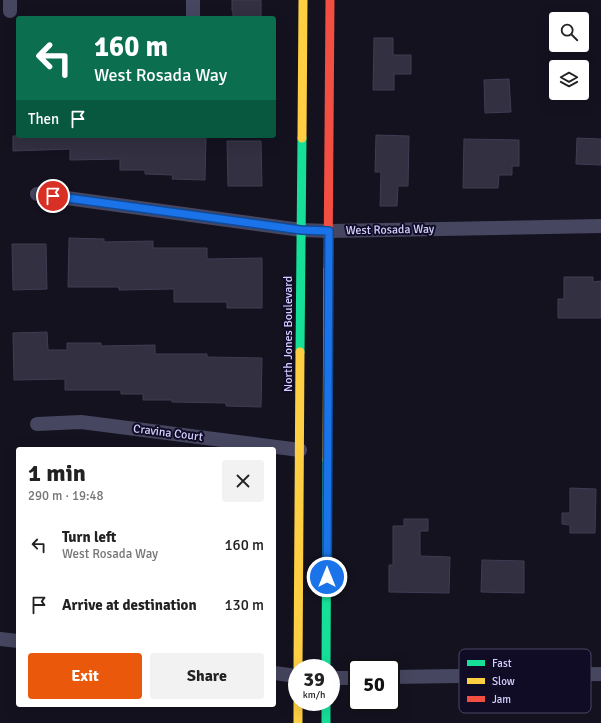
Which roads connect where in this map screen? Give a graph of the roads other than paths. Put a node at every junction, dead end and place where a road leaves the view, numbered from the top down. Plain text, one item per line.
1 (193, 0) edge
2 (302, 0) edge
3 (330, 0) edge
4 (193, 16) edge
5 (37, 194) dead end
6 (601, 226) edge
7 (301, 230) junction
8 (329, 231) junction
9 (37, 424) dead end
10 (300, 450) junction
11 (0, 639) edge
12 (16, 641) edge
13 (298, 659) edge
14 (326, 659) edge
15 (276, 674) edge
16 (591, 674) edge
17 (601, 674) edge
18 (288, 675) edge
19 (459, 676) edge
20 (400, 677) edge
21 (298, 711) edge
22 (326, 711) edge
23 (298, 723) edge
24 (326, 723) edge

1 - 4 street
2 - 7 main road, North Jones Boulevard
3 - 8 main road
5 - 7 street, West Rosada Way
6 - 8 street, West Rosada Way
7 - 8 street, West Rosada Way
7 - 10 main road, North Jones Boulevard
8 - 14 main road
9 - 10 street, Cravina Court
10 - 13 main road, North Jones Boulevard
11 - 12 street
15 - 18 street
16 - 17 street
19 - 20 street
21 - 23 main road
22 - 24 main road

